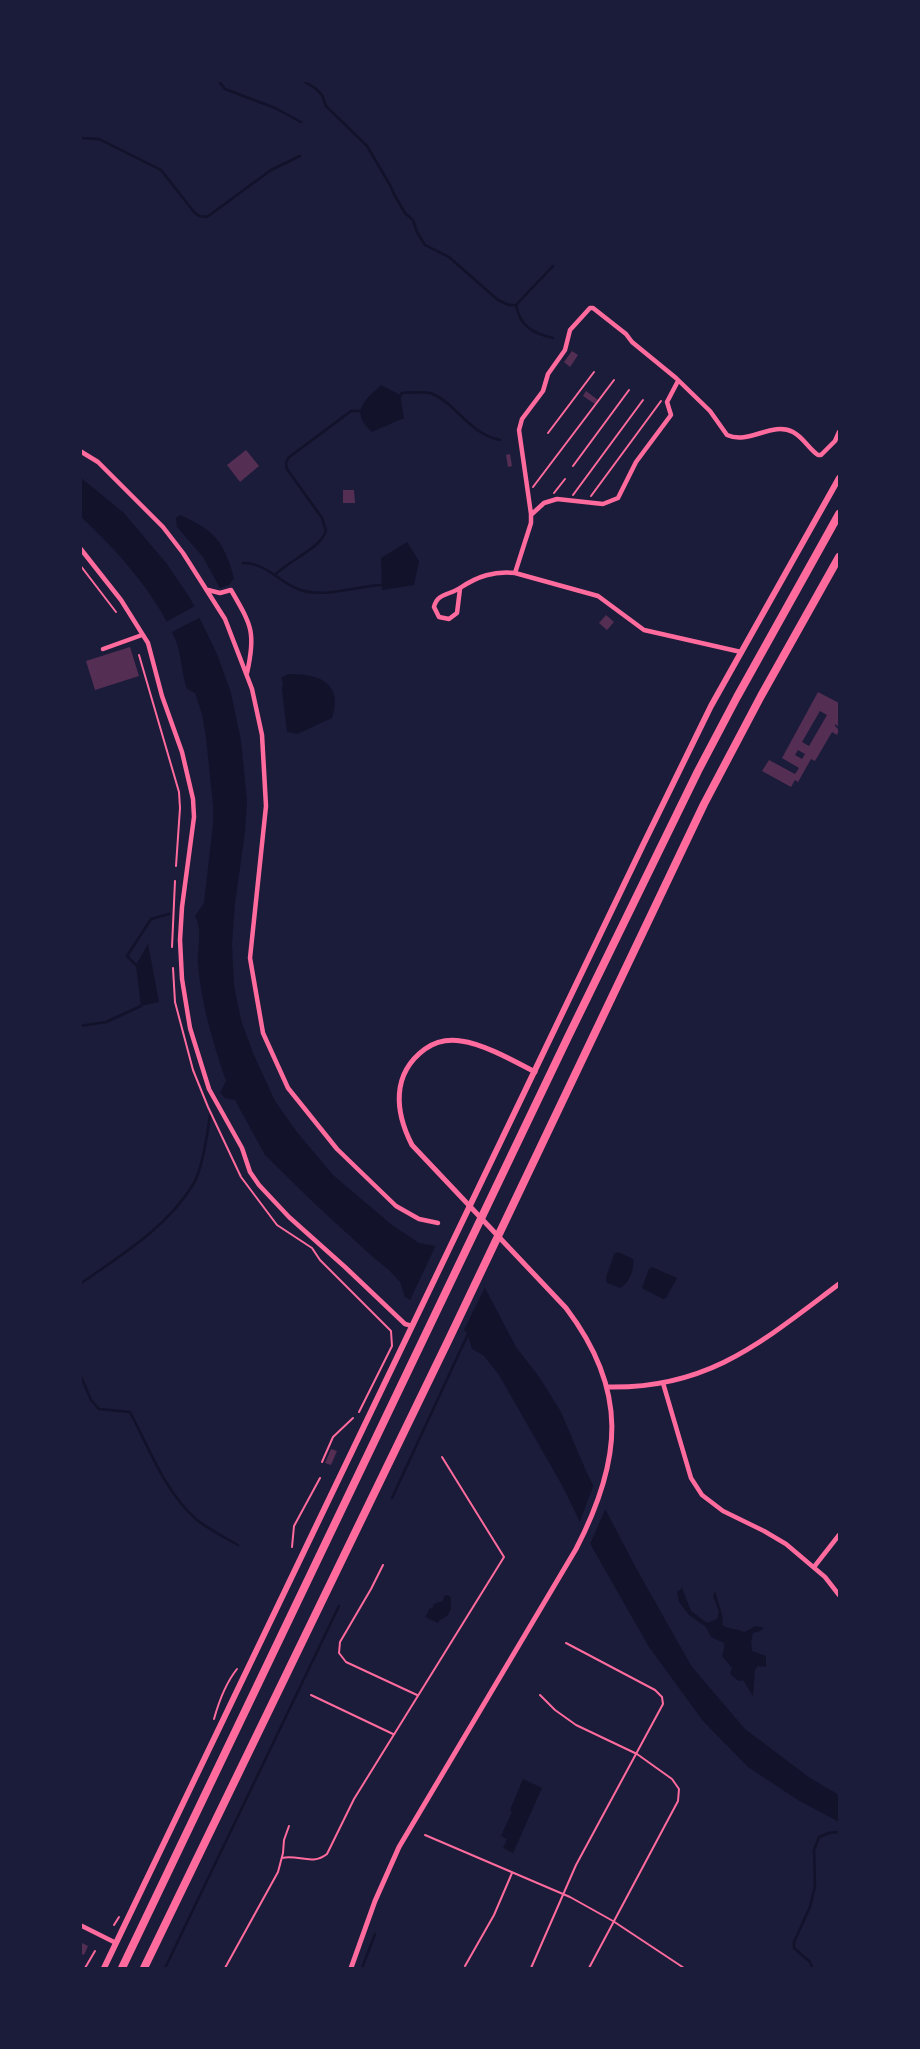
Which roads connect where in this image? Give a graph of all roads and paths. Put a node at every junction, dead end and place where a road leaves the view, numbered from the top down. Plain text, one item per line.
1 (594, 372) dead end
2 (614, 380) dead end
3 (678, 381) junction
4 (628, 390) dead end
5 (643, 400) dead end
6 (668, 401) junction
7 (839, 432) edge
8 (548, 433) dead end
9 (80, 451) edge
10 (573, 466) dead end
11 (565, 478) dead end
12 (839, 478) edge
13 (528, 494) junction
14 (569, 500) junction
15 (547, 502) junction
16 (586, 503) junction
17 (531, 514) junction
18 (839, 514) edge
19 (80, 548) edge
20 (839, 556) edge
21 (81, 566) edge
22 (515, 573) junction
23 (460, 589) junction
24 (208, 590) junction
25 (116, 612) dead end
26 (142, 635) junction
27 (103, 649) dead end
28 (742, 652) junction
29 (139, 655) dead end
30 (247, 674) junction
31 (176, 866) dead end
32 (175, 881) dead end
33 (172, 947) dead end
34 (535, 1072) junction
35 (438, 1223) dead end
36 (839, 1284) edge
37 (412, 1326) junction
38 (663, 1383) junction
39 (608, 1387) junction
40 (353, 1418) dead end
41 (442, 1457) dead end
42 (322, 1462) dead end
43 (320, 1478) dead end
44 (839, 1535) edge
45 (292, 1547) dead end
46 (383, 1565) dead end
47 (814, 1567) junction
48 (839, 1595) edge
49 (566, 1643) dead end
50 (237, 1669) dead end
51 (311, 1695) dead end
52 (540, 1695) dead end
53 (418, 1696) junction
54 (213, 1722) dead end
55 (394, 1734) junction
56 (637, 1754) junction
57 (289, 1825) dead end
58 (425, 1835) dead end
59 (282, 1857) junction
60 (512, 1872) junction
61 (562, 1894) junction
62 (119, 1918) dead end
63 (612, 1921) junction
64 (80, 1925) edge
65 (114, 1925) dead end
66 (116, 1942) junction
67 (95, 1951) dead end
68 (465, 1966) dead end
69 (85, 1969) edge
70 (104, 1969) edge
71 (122, 1969) edge
72 (144, 1969) edge
73 (225, 1969) edge
74 (351, 1969) edge
75 (531, 1969) edge
76 (589, 1969) edge
77 (684, 1969) edge

1 - 8 path
2 - 13 path
3 - 6 street
3 - 7 street
3 - 13 street
4 - 10 path
5 - 14 path
6 - 16 path
6 - 16 street
9 - 24 street
11 - 15 path
12 - 28 main road
13 - 17 street
14 - 15 street
14 - 16 street
15 - 17 street
17 - 22 street
18 - 71 highway
19 - 26 street
20 - 72 highway
21 - 25 path
22 - 23 street
22 - 28 street
23 - 23 street
24 - 30 street
24 - 30 street
26 - 27 street
26 - 37 street
28 - 34 main road
29 - 31 path
30 - 35 street
32 - 33 path
34 - 37 main road
34 - 39 street
36 - 38 street
37 - 66 main road
38 - 39 street
38 - 47 street
39 - 74 street
40 - 42 path
41 - 53 lane
43 - 45 path
44 - 47 street
46 - 53 lane
47 - 48 street
49 - 56 lane
50 - 54 path
51 - 55 lane
52 - 56 lane
53 - 55 lane
55 - 59 lane
56 - 61 lane
56 - 63 lane
57 - 59 lane
58 - 60 lane
59 - 73 lane
60 - 61 lane
60 - 68 lane
61 - 63 lane
61 - 75 lane
62 - 65 path
63 - 76 lane
63 - 77 lane
64 - 66 street
66 - 70 main road
67 - 69 path

